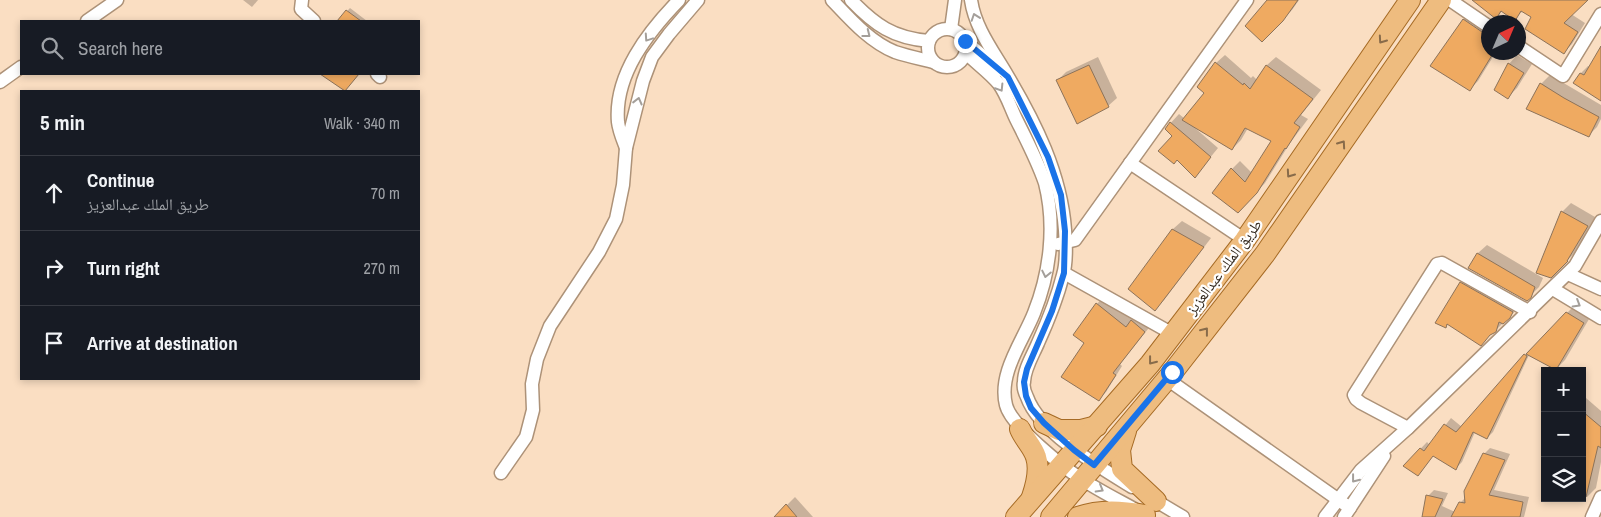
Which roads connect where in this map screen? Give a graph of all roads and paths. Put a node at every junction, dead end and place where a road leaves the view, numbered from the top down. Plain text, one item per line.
1 (117, 0) edge
2 (302, 0) edge
3 (679, 0) edge
4 (698, 0) edge
5 (832, 0) edge
6 (851, 0) edge
7 (955, 0) edge
8 (971, 0) edge
9 (1247, 0) edge
10 (1410, 0) edge
11 (1441, 0) edge
12 (1450, 0) edge
13 (1601, 14) edge
14 (88, 20) edge
15 (313, 20) edge
16 (1481, 21) edge
17 (951, 29) junction
18 (929, 41) junction
19 (965, 47) junction
20 (1526, 51) edge
21 (933, 62) junction
22 (20, 68) edge
23 (1008, 77) junction
24 (0, 82) edge
25 (626, 148) junction
26 (1130, 163) junction
27 (1601, 221) edge
28 (1245, 240) junction
29 (1065, 243) junction
30 (1050, 246) junction
31 (1064, 273) junction
32 (1568, 274) junction
33 (1601, 289) edge
34 (1553, 290) junction
35 (1530, 312) junction
36 (1601, 318) edge
37 (1173, 334) junction
38 (1167, 378) junction
39 (1044, 423) junction
40 (1129, 424) junction
41 (1097, 426) junction
42 (1408, 428) junction
43 (1020, 429) junction
44 (1390, 445) junction
45 (1068, 457) junction
46 (1088, 472) junction
47 (501, 473) dead end
48 (1601, 497) edge
49 (1032, 498) junction
50 (1338, 499) junction
51 (1149, 511) edge
52 (1347, 512) edge
53 (1016, 517) edge
54 (1051, 517) edge
55 (1078, 517) edge
56 (1184, 517) edge
57 (1325, 517) edge
58 (1592, 517) edge

1 - 14 street
2 - 15 street
3 -> 25 street
25 -> 4 street
5 -> 21 street
6 - 18 street
7 - 17 street
23 -> 8 street
9 - 26 street
10 -> 28 main road, طريق الملك عبدالعزيز
38 -> 11 main road, طريق الملك عبدالعزيز
12 - 16 street
13 - 20 street
17 - 18 street
17 - 19 street
18 - 21 street
19 - 21 street
19 - 23 street
19 -> 30 street
22 - 24 street
23 - 29 street
25 - 47 street
26 - 28 street
26 - 29 street
27 - 32 street
28 - 37 main road, طريق الملك عبدالعزيز
29 - 30 street
29 - 31 street
30 -> 43 street
31 - 37 street
31 - 39 street
32 - 33 street
32 - 34 street
34 - 35 street
34 -> 36 street
35 - 42 street
35 - 42 street
37 -> 41 main road, طريق الملك عبدالعزيز
38 - 40 main road, طريق الملك عبدالعزيز
38 - 50 street
39 - 41 main road
39 - 45 street
40 - 46 main road, طريق الملك عبدالعزيز
40 - 51 main road
41 - 45 main road, طريق الملك عبدالعزيز
42 - 44 street
43 - 45 street
43 - 49 main road
44 -> 50 street
44 - 52 street
45 - 46 street
45 - 46 street
45 - 49 main road, طريق الملك عبدالعزيز
46 - 51 street
46 -> 51 street
46 - 54 main road, طريق الملك عبدالعزيز
48 - 58 street
49 - 53 main road, طريق الملك عبدالعزيز
50 - 52 street
50 - 57 street
51 - 55 main road
51 - 56 street

